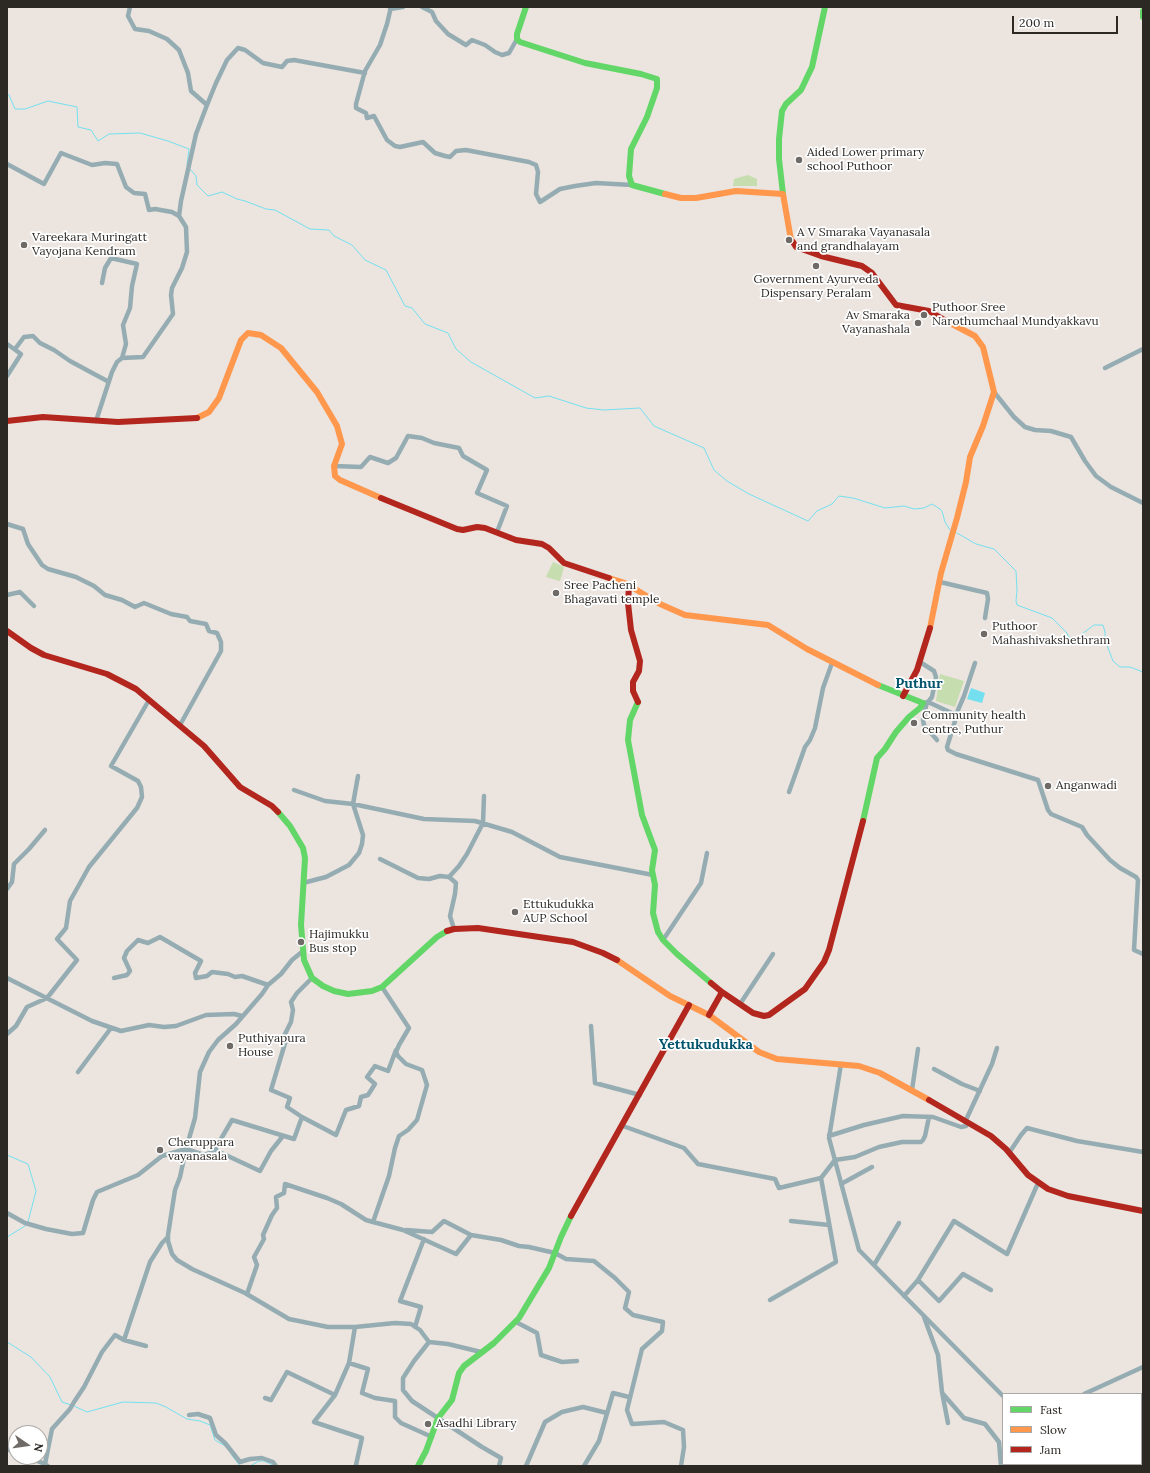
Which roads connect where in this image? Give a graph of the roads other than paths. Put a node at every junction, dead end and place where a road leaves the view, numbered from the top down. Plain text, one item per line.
1 (130, 7) edge
2 (403, 7) edge
3 (422, 7) edge
4 (526, 7) edge
5 (825, 7) edge
6 (390, 8) edge
7 (432, 10) edge
8 (1143, 11) edge
9 (1143, 17) edge
10 (517, 39) junction
11 (365, 73) junction
12 (207, 105) junction
13 (7, 164) edge
14 (632, 185) junction
15 (783, 194) junction
16 (179, 216) junction
17 (102, 283) dead end
18 (7, 344) edge
19 (15, 349) junction
20 (1143, 349) edge
21 (122, 358) junction
22 (1105, 368) dead end
23 (7, 376) edge
24 (108, 382) junction
25 (994, 392) junction
26 (7, 420) edge
27 (96, 421) junction
28 (334, 466) junction
29 (1143, 503) edge
30 (7, 524) edge
31 (497, 532) junction
32 (940, 582) junction
33 (628, 586) junction
34 (7, 595) edge
35 (34, 606) dead end
36 (985, 618) dead end
37 (7, 630) edge
38 (920, 662) junction
39 (832, 663) junction
40 (975, 663) dead end
41 (903, 696) junction
42 (149, 700) junction
43 (926, 702) junction
44 (955, 718) junction
45 (180, 725) junction
46 (937, 740) dead end
47 (358, 776) dead end
48 (294, 790) dead end
49 (789, 792) dead end
50 (484, 796) dead end
51 (353, 804) junction
52 (483, 823) junction
53 (46, 830) dead end
54 (708, 853) dead end
55 (380, 859) dead end
56 (653, 876) junction
57 (449, 877) junction
58 (302, 883) junction
59 (7, 888) edge
60 (454, 929) junction
61 (663, 940) junction
62 (303, 951) junction
63 (773, 954) dead end
64 (1143, 954) edge
65 (7, 978) edge
66 (114, 978) dead end
67 (312, 978) junction
68 (268, 985) junction
69 (382, 987) junction
70 (722, 992) junction
71 (47, 998) junction
72 (740, 1004) junction
73 (689, 1005) junction
74 (708, 1015) junction
75 (242, 1016) junction
76 (592, 1026) dead end
77 (111, 1028) junction
78 (7, 1034) edge
79 (399, 1045) junction
80 (997, 1048) dead end
81 (918, 1049) dead end
82 (841, 1064) junction
83 (934, 1069) dead end
84 (78, 1072) dead end
85 (912, 1090) junction
86 (980, 1090) junction
87 (640, 1095) junction
88 (302, 1117) junction
89 (929, 1117) junction
90 (967, 1122) junction
91 (623, 1126) junction
92 (829, 1135) junction
93 (283, 1136) junction
94 (186, 1149) junction
95 (215, 1150) junction
96 (1010, 1152) junction
97 (1143, 1152) edge
98 (835, 1160) junction
99 (872, 1167) dead end
100 (821, 1178) junction
101 (1038, 1183) junction
102 (841, 1184) junction
103 (1143, 1211) edge
104 (7, 1213) edge
105 (791, 1221) dead end
106 (374, 1222) junction
107 (899, 1223) dead end
108 (829, 1224) junction
109 (403, 1230) junction
110 (471, 1235) junction
111 (168, 1237) junction
112 (424, 1239) junction
113 (555, 1253) junction
114 (874, 1265) junction
115 (918, 1280) junction
116 (991, 1290) dead end
117 (247, 1294) junction
118 (904, 1296) junction
119 (770, 1300) dead end
120 (924, 1316) junction
121 (516, 1322) junction
122 (355, 1327) junction
123 (415, 1327) junction
124 (124, 1340) junction
125 (429, 1342) junction
126 (146, 1346) dead end
127 (481, 1352) junction
128 (577, 1361) dead end
129 (349, 1363) junction
130 (1143, 1367) edge
131 (942, 1392) junction
132 (1086, 1393) edge
133 (335, 1395) junction
134 (1002, 1395) edge
135 (629, 1397) junction
136 (265, 1398) dead end
137 (607, 1413) junction
138 (189, 1415) dead end
139 (438, 1418) junction
140 (948, 1423) dead end
141 (432, 1437) junction
142 (48, 1453) edge
143 (276, 1466) edge
144 (357, 1466) edge
145 (418, 1466) edge
146 (499, 1466) edge
147 (526, 1466) edge
148 (584, 1466) edge
149 (682, 1466) edge
150 (1001, 1466) edge

1 - 12 street
2 - 6 street
3 - 7 street
4 - 10 main road
5 - 15 main road
6 - 11 street
7 - 10 street
8 - 9 main road
10 - 14 main road
11 - 12 street
11 - 14 street
12 - 16 street
13 - 16 street
14 - 15 main road
15 - 25 main road
16 - 21 street
17 - 21 street
18 - 19 street
19 - 23 street
19 - 24 street
20 - 22 street
21 - 24 street
24 - 27 street
25 - 29 street
25 - 32 main road
26 - 27 main road
27 - 28 main road
28 - 31 main road
28 - 31 street
30 - 45 street
31 - 33 main road
32 - 36 street
32 - 38 main road
33 - 39 main road
33 - 56 main road
34 - 35 street
37 - 42 main road
38 - 41 main road
38 - 43 street
39 - 41 main road
39 - 49 street
40 - 44 street
41 - 43 main road
42 - 45 main road
42 - 71 street
43 - 44 street
43 - 46 street
43 - 72 main road
44 - 64 street
45 - 58 main road
47 - 51 street
48 - 51 street
50 - 52 street
51 - 52 street
51 - 58 street
52 - 56 street
52 - 57 street
53 - 59 street
54 - 61 street
55 - 57 street
56 - 61 main road
57 - 60 street
58 - 62 main road
60 - 69 main road
60 - 73 main road
61 - 70 main road
62 - 67 main road
62 - 68 street
63 - 72 street
65 - 71 street
66 - 68 street
67 - 69 main road
67 - 88 street
68 - 75 street
69 - 79 street
70 - 72 main road
70 - 74 main road
71 - 77 street
71 - 78 street
73 - 74 main road
73 - 87 main road
74 - 82 main road
75 - 77 street
75 - 94 street
76 - 87 street
77 - 84 street
79 - 88 street
79 - 106 street
80 - 86 street
81 - 85 street
82 - 85 main road
82 - 92 street
83 - 86 street
85 - 90 main road
86 - 90 street
87 - 91 main road
88 - 93 street
89 - 90 street
89 - 92 street
89 - 98 street
90 - 96 main road
91 - 100 street
91 - 113 main road
92 - 98 street
93 - 95 street
93 - 95 street
94 - 95 street
94 - 104 street
94 - 111 street
96 - 97 street
96 - 101 main road
98 - 100 street
98 - 102 street
99 - 102 street
100 - 108 street
101 - 103 main road
101 - 115 street
102 - 114 street
105 - 108 street
106 - 109 street
106 - 117 street
107 - 114 street
108 - 119 street
109 - 110 street
109 - 112 street
110 - 112 street
110 - 113 street
111 - 117 street
111 - 124 street
112 - 123 street
113 - 121 main road
113 - 135 street
114 - 118 street
115 - 116 street
115 - 118 street
117 - 122 street
118 - 120 street
120 - 131 street
120 - 134 street
121 - 127 main road
121 - 128 street
122 - 123 street
122 - 129 street
123 - 125 street
124 - 126 street
124 - 142 street
125 - 127 street
125 - 139 street
127 - 139 main road
129 - 133 street
129 - 141 street
130 - 132 street
131 - 140 street
131 - 150 street
133 - 136 street
133 - 144 street
135 - 137 street
135 - 149 street
137 - 147 street
137 - 148 street
138 - 143 street
139 - 141 main road
139 - 146 street
141 - 145 main road

